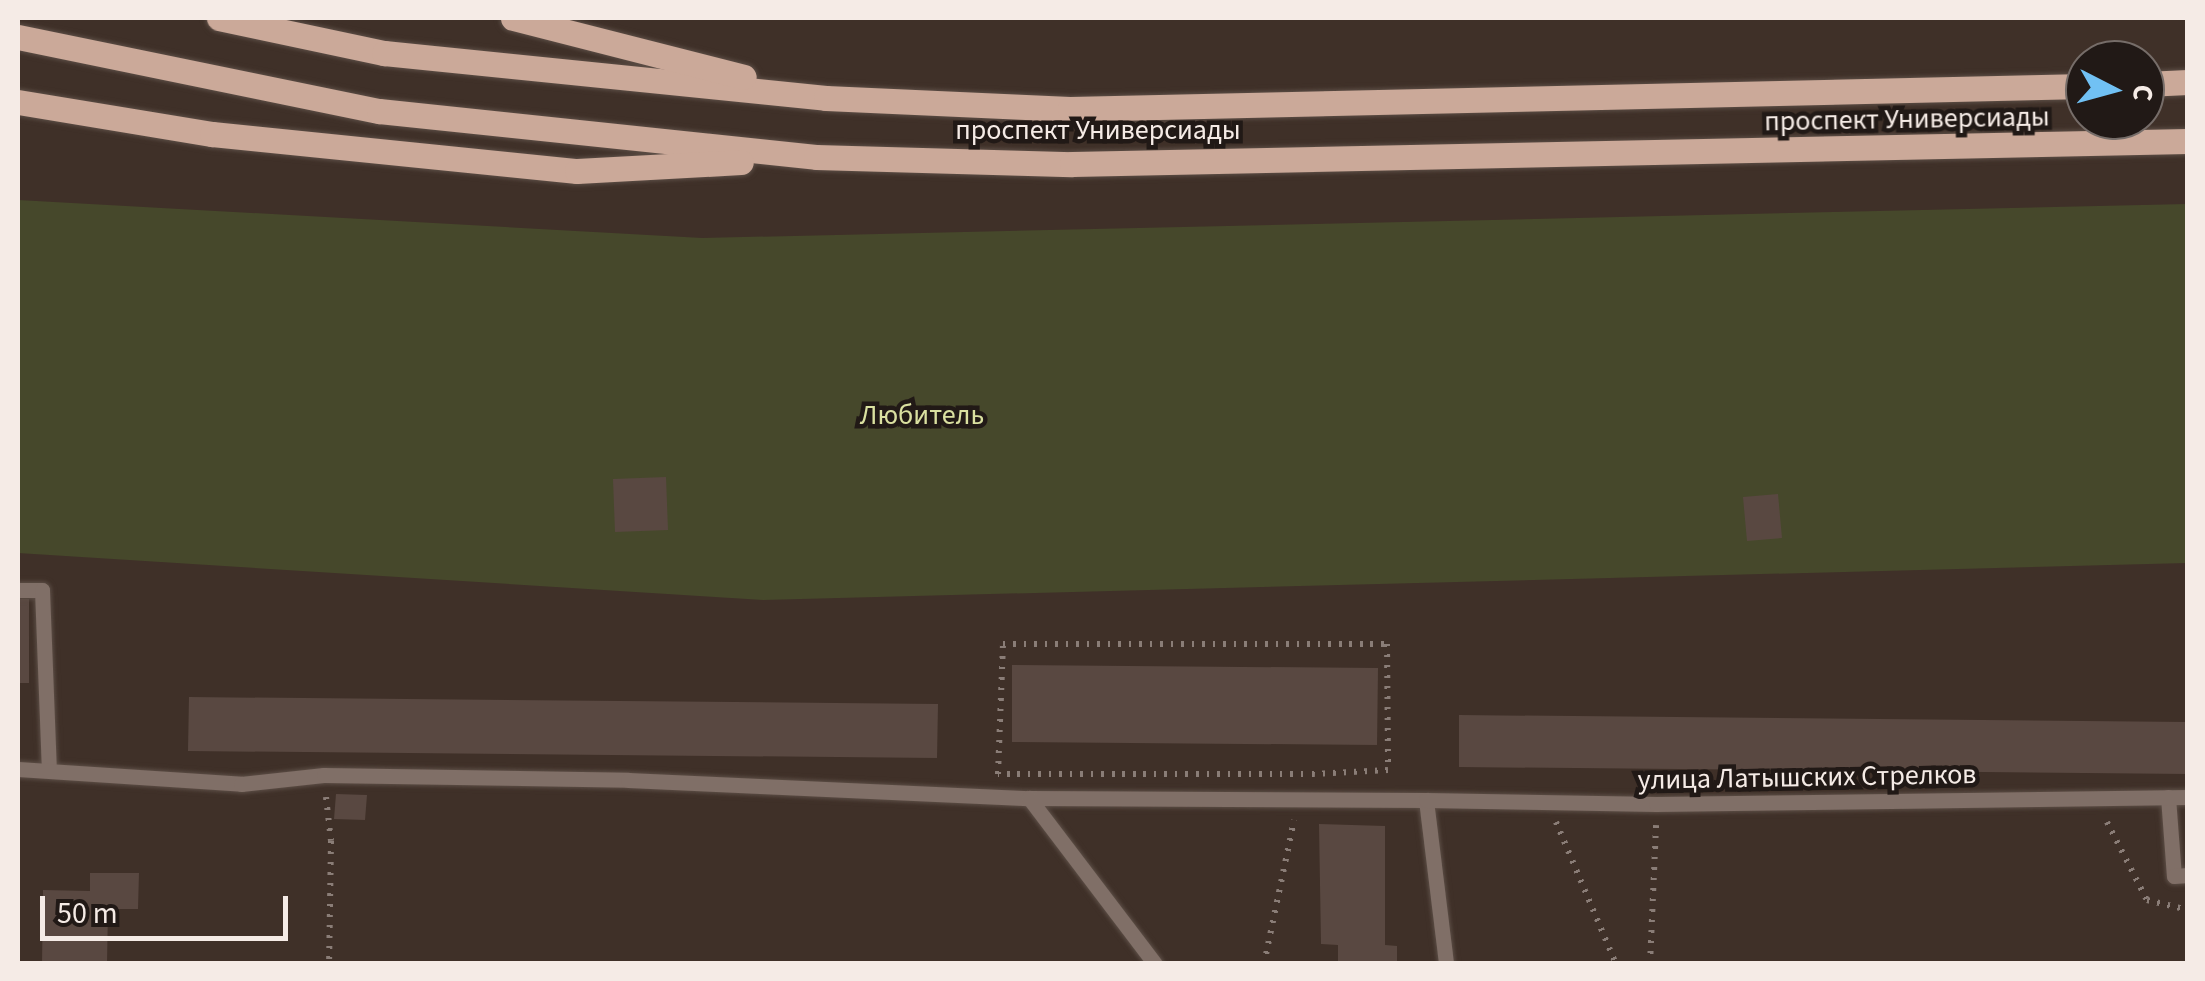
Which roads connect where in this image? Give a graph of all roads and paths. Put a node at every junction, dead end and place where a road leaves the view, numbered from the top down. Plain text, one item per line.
1 (219, 18) edge
2 (513, 18) edge
3 (18, 37) edge
4 (2065, 86) edge
5 (826, 98) junction
6 (18, 102) edge
7 (2188, 141) edge
8 (816, 158) junction
9 (18, 590) edge
10 (18, 769) edge
11 (49, 770) junction
12 (1388, 770) dead end
13 (998, 774) dead end
14 (324, 776) junction
15 (2188, 797) edge
16 (1030, 798) junction
17 (2095, 798) junction
18 (2168, 798) junction
19 (1298, 800) junction
20 (1426, 800) junction
21 (1548, 802) junction
22 (1656, 804) junction
23 (2188, 875) edge
24 (2188, 910) edge
25 (329, 964) edge
26 (1155, 964) edge
27 (1264, 964) edge
28 (1446, 964) edge
29 (1616, 964) edge
30 (1650, 964) edge

1 - 5 main road, проспект Универсиады
2 - 5 main road
3 - 8 main road, проспект Универсиады
4 - 5 main road, проспект Универсиады
6 - 8 main road
7 - 8 main road, проспект Универсиады
9 - 11 lane
10 - 11 lane, улица Латышских Стрелков
11 - 14 lane, улица Латышских Стрелков
12 - 13 path
14 - 16 lane, улица Латышских Стрелков
14 - 25 path
15 - 18 lane, улица Латышских Стрелков
16 - 19 lane, улица Латышских Стрелков
16 - 26 lane
17 - 18 lane, улица Латышских Стрелков
17 - 22 lane, улица Латышских Стрелков
17 - 24 path
18 - 23 lane
19 - 20 lane, улица Латышских Стрелков
19 - 27 path
20 - 21 lane, улица Латышских Стрелков
20 - 28 lane
21 - 22 lane, улица Латышских Стрелков
21 - 29 path
22 - 30 path

